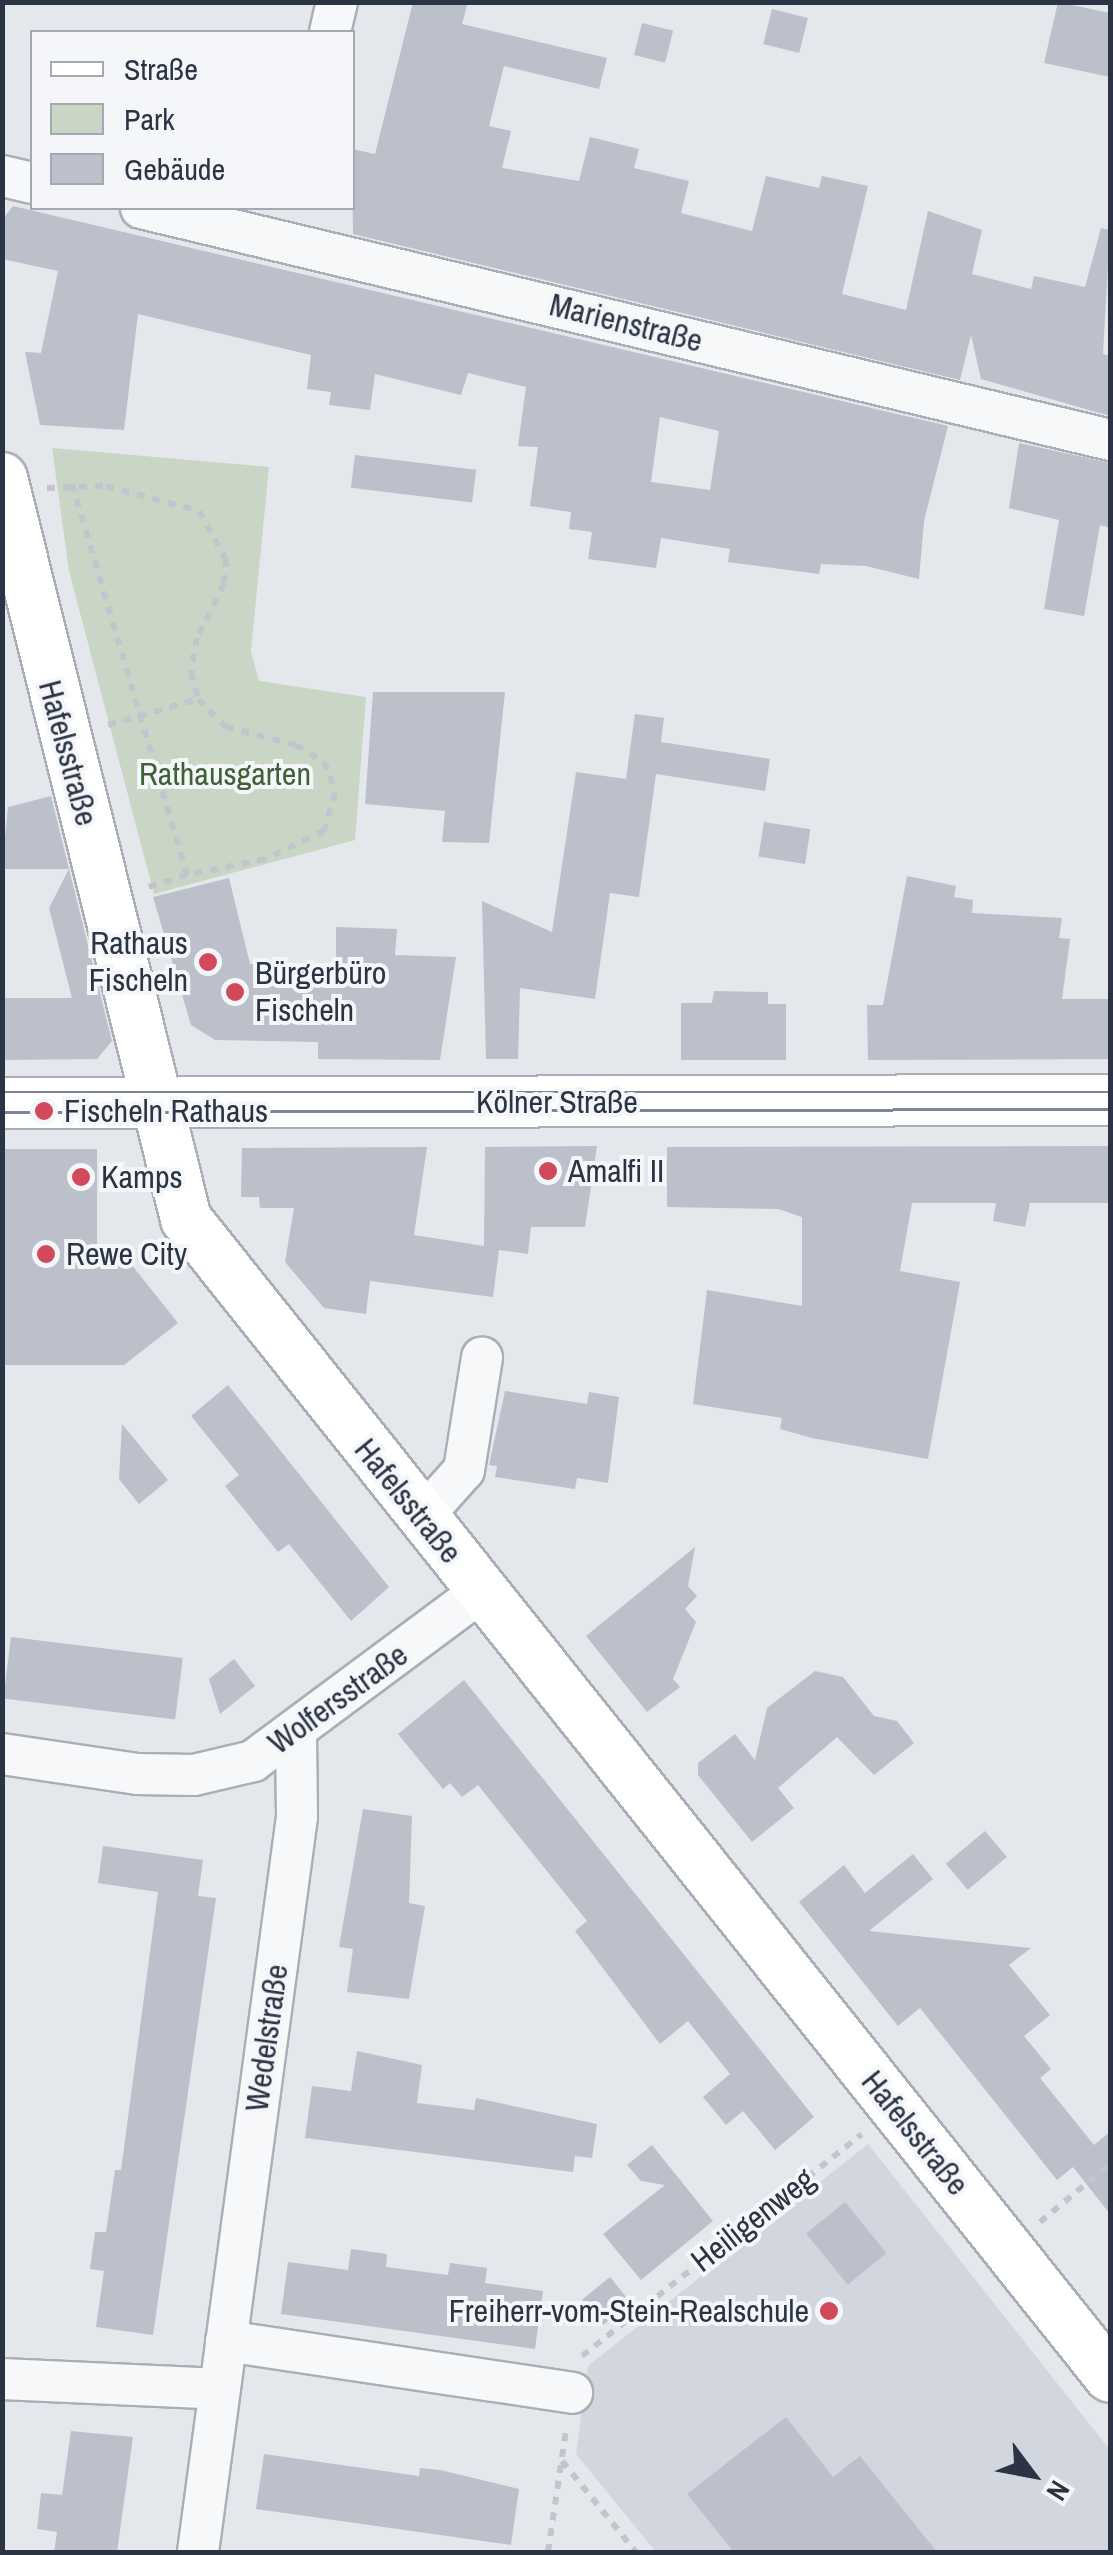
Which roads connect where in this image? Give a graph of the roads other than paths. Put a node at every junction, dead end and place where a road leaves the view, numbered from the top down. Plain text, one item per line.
1 (337, 2) edge
2 (330, 30) edge
3 (2, 176) edge
4 (30, 182) edge
5 (158, 210) edge
6 (286, 224) edge
7 (1110, 440) edge
8 (4, 487) edge
9 (1110, 1100) edge
10 (2, 1103) edge
11 (158, 1103) junction
12 (482, 1358) dead end
13 (422, 1517) junction
14 (482, 1591) junction
15 (296, 1734) junction
16 (2, 1754) edge
17 (226, 2341) junction
18 (1110, 2377) edge
19 (2, 2379) edge
20 (220, 2389) junction
21 (572, 2392) road end
22 (198, 2552) edge

1 - 2 street
3 - 4 street
5 - 6 street, Marienstraße
6 - 7 street, Marienstraße
8 - 11 main road, Hafelsstraße
9 - 11 main road, Kölner Straße
10 - 11 main road, Kölner Straße
11 - 13 main road, Hafelsstraße
12 - 13 street
13 - 14 main road, Hafelsstraße
14 - 15 street, Wolfersstraße
14 - 18 main road, Hafelsstraße
15 - 16 street, Wolfersstraße
15 - 17 street, Wedelstraße
17 - 20 street, Wedelstraße
17 - 21 street
19 - 20 street
20 - 22 street, Wedelstraße

